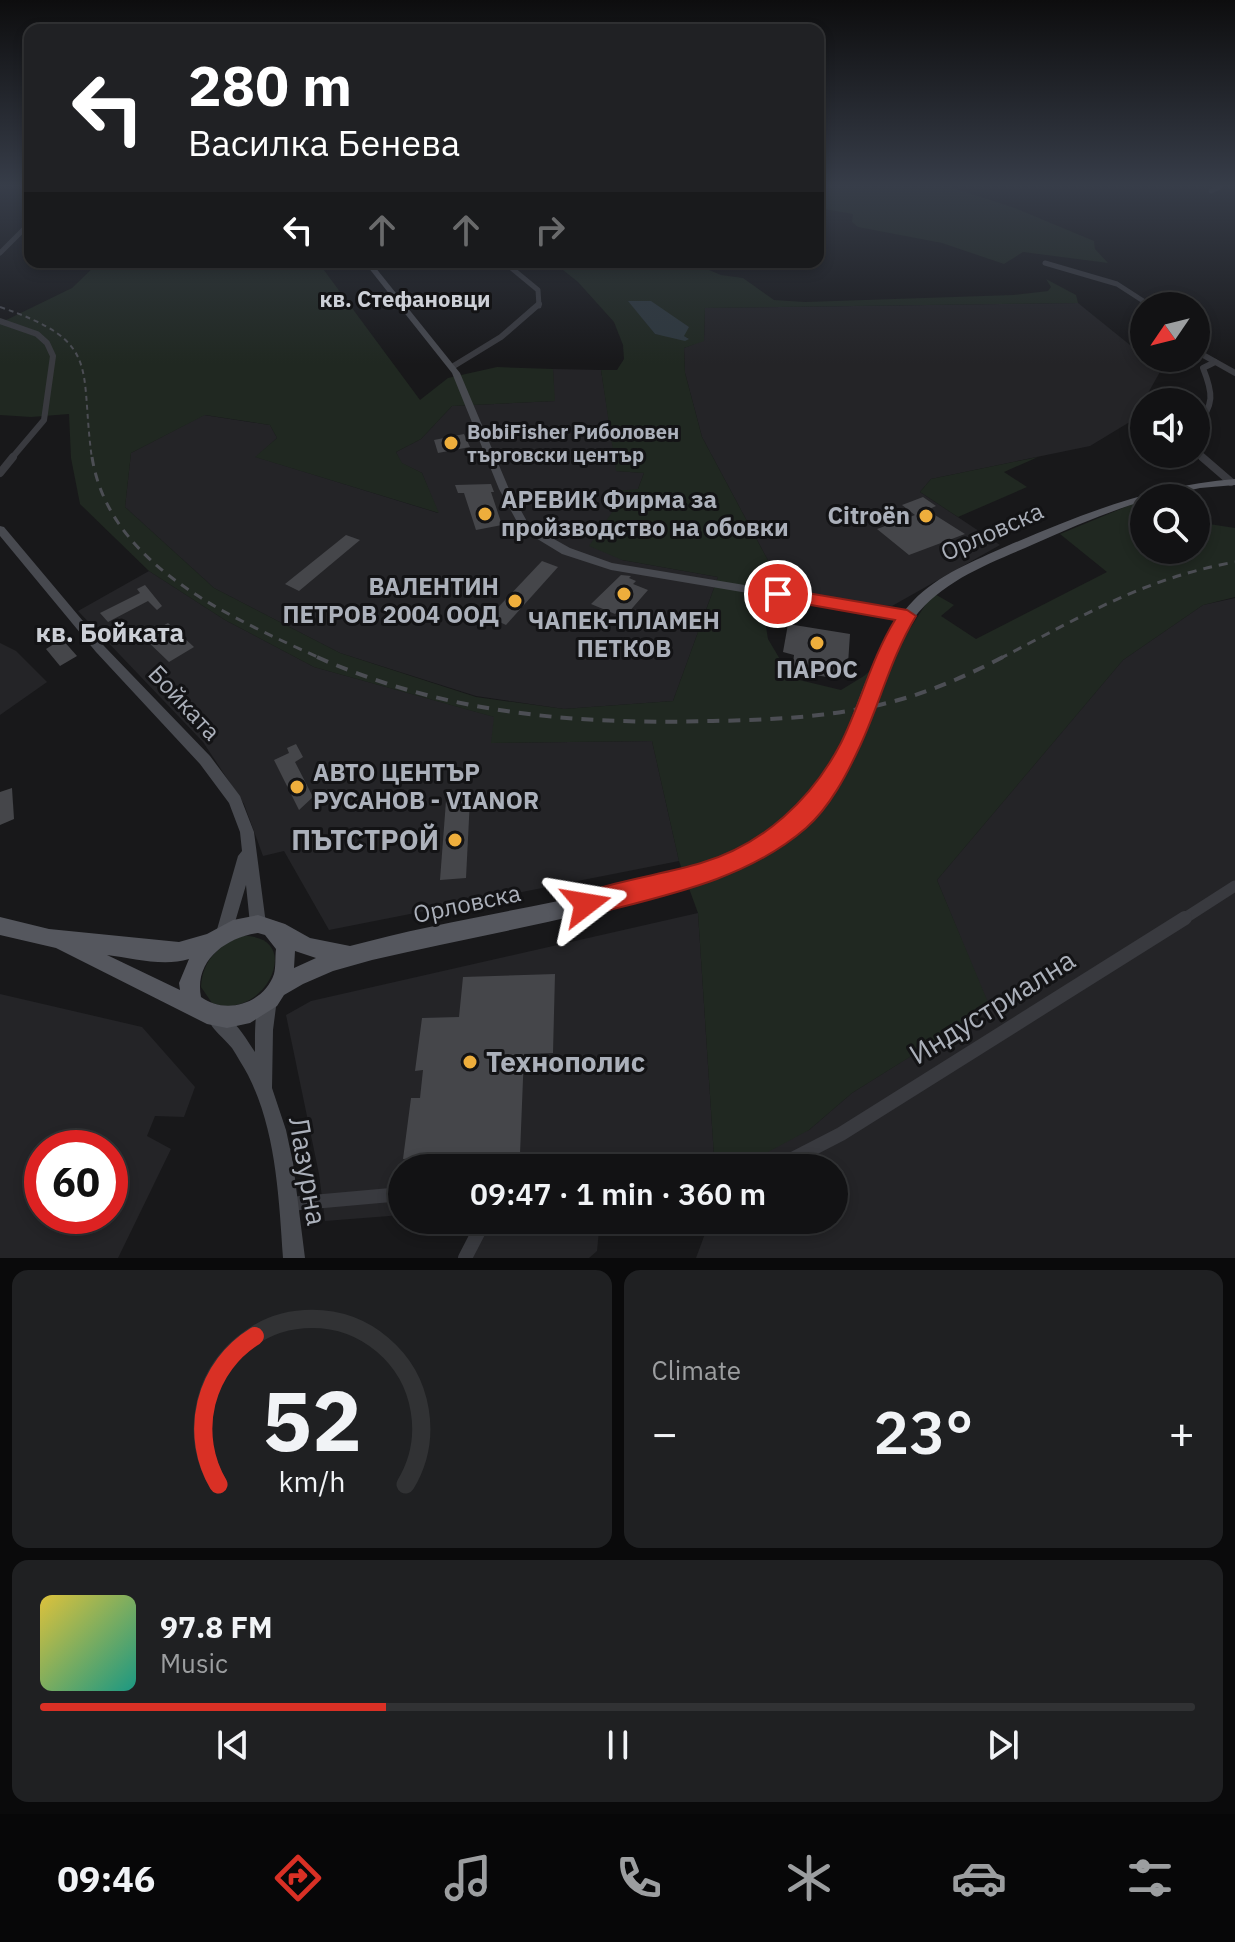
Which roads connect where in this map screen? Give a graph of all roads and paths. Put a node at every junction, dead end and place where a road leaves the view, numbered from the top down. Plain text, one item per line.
1 (1045, 263) dead end
2 (372, 268) edge
3 (512, 268) edge
4 (1132, 292) edge
5 (0, 321) edge
6 (1210, 359) edge
7 (1215, 362) junction
8 (452, 367) junction
9 (1235, 373) edge
10 (1210, 411) edge
11 (1210, 463) edge
12 (0, 473) edge
13 (1233, 482) edge
14 (0, 529) edge
15 (907, 616) junction
16 (248, 849) junction
17 (1235, 886) edge
18 (0, 926) edge
19 (264, 926) junction
20 (218, 937) junction
21 (49, 938) junction
22 (349, 954) junction
23 (273, 994) junction
24 (208, 1014) junction
25 (264, 1093) junction
26 (802, 1154) edge
27 (388, 1195) edge
28 (290, 1204) junction
29 (477, 1234) edge
30 (294, 1258) edge
31 (465, 1258) edge

1 - 4 street
2 - 8 street
3 - 8 street
5 - 12 street
6 - 7 street
7 - 9 street
7 - 10 street
8 - 15 street
11 - 13 street
13 - 15 main road, Орловска
14 - 16 street, Бойката
15 - 22 main road, Орловска, bridge
16 - 19 street, Бойката
16 - 20 street, Бойката
17 - 26 street, Индустриална
18 - 21 main road
19 - 20 main road
19 - 22 main road, Орловска
19 - 23 main road
20 - 21 main road
20 - 24 main road
21 - 24 main road
22 - 23 main road, Орловска
23 - 24 main road
23 - 25 street, Лазурна
24 - 25 street, Лазурна
25 - 28 street, Лазурна
27 - 28 street
28 - 30 street, Лазурна
29 - 31 street

